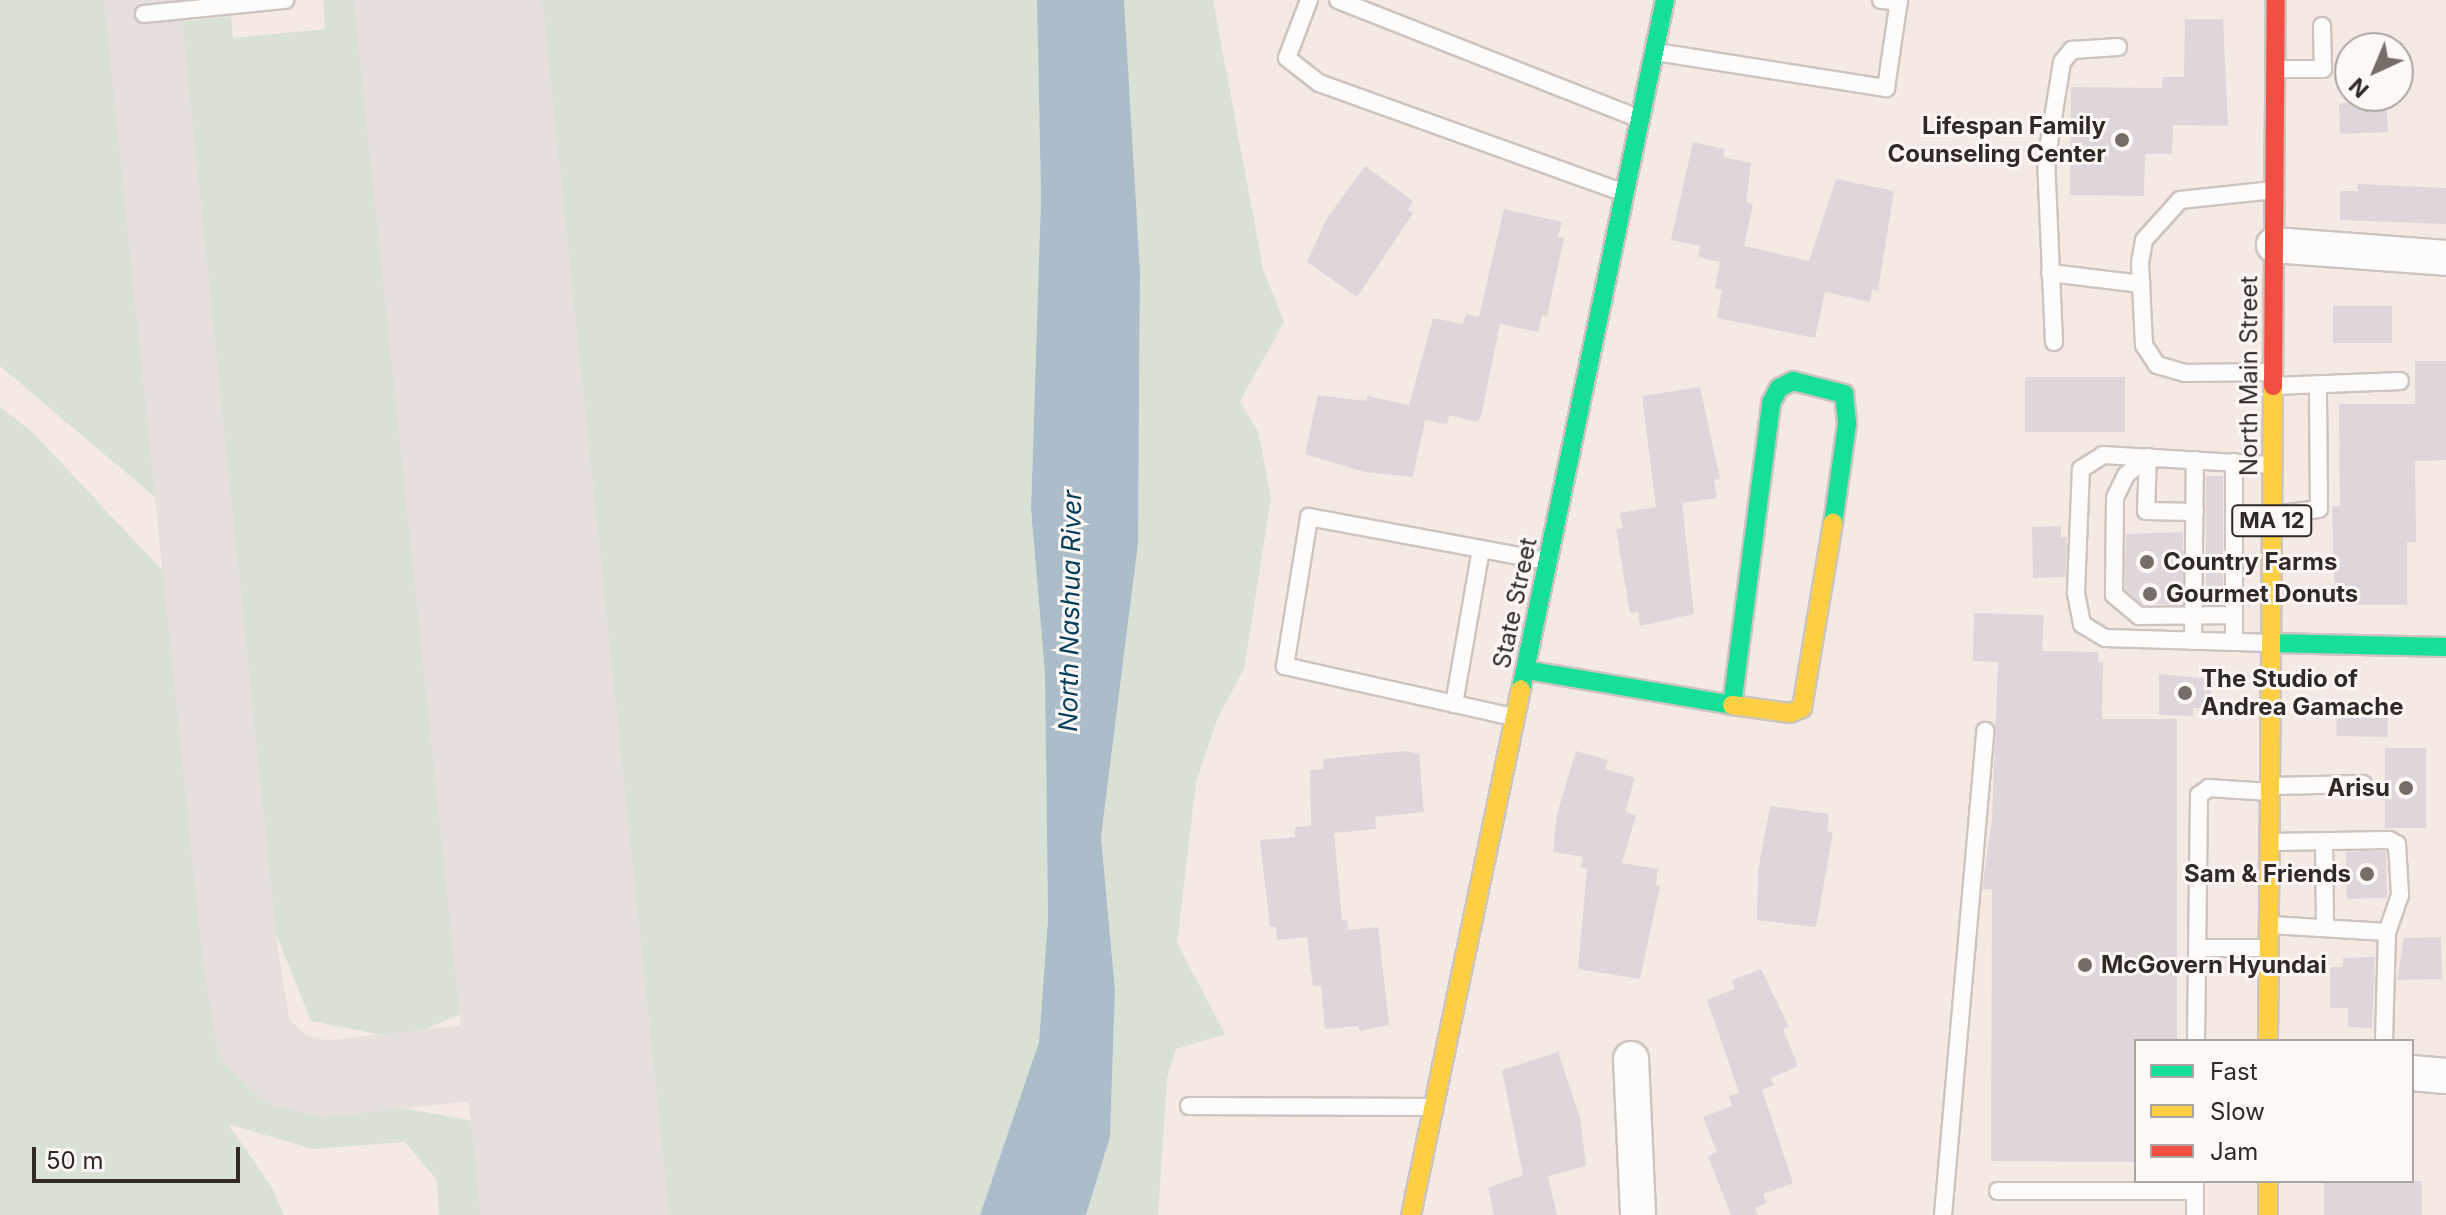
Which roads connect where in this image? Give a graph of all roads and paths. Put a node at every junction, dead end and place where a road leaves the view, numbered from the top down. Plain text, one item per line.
1 (285, 0) edge
2 (1309, 0) edge
3 (1338, 0) edge
4 (1665, 0) edge
5 (1881, 0) edge
6 (2276, 0) edge
7 (1899, 1) edge
8 (144, 14) dead end
9 (2322, 26) dead end
10 (2118, 47) dead end
11 (1654, 52) junction
12 (2276, 69) junction
13 (1640, 118) junction
14 (2274, 190) junction
15 (1625, 194) junction
16 (2274, 245) junction
17 (2446, 258) edge
18 (2050, 273) junction
19 (2141, 284) junction
20 (2054, 342) dead end
21 (2273, 379) junction
22 (2400, 381) dead end
23 (2318, 385) junction
24 (2141, 457) junction
25 (2195, 460) junction
26 (2234, 462) junction
27 (2273, 465) junction
28 (2195, 512) junction
29 (2272, 515) junction
30 (1481, 549) junction
31 (1548, 562) junction
32 (2194, 615) junction
33 (2234, 615) junction
34 (2193, 641) junction
35 (2234, 642) junction
36 (2271, 643) junction
37 (2446, 647) edge
38 (1526, 670) junction
39 (1454, 704) junction
40 (1732, 705) junction
41 (1515, 717) junction
42 (1985, 731) dead end
43 (2363, 784) dead end
44 (2272, 789) junction
45 (2324, 841) junction
46 (2272, 842) junction
47 (2271, 925) junction
48 (2325, 928) junction
49 (2387, 932) junction
50 (2197, 948) junction
51 (2270, 948) junction
52 (2196, 1039) edge
53 (2268, 1039) edge
54 (2384, 1039) edge
55 (1631, 1059) dead end
56 (2414, 1073) edge
57 (2446, 1076) edge
58 (1189, 1106) dead end
59 (1434, 1107) junction
60 (2268, 1183) edge
61 (2195, 1186) edge
62 (1998, 1191) dead end
63 (1411, 1215) edge
64 (1638, 1215) edge
65 (1943, 1215) edge
66 (2195, 1215) edge
67 (2268, 1215) edge

1 - 8 lane
2 - 15 lane
3 - 13 lane
4 - 11 main road, State Street
5 - 7 lane
6 - 12 main road, North Main Street / MA 12
7 - 11 lane
9 - 12 lane
10 - 18 lane
11 - 13 main road, State Street
12 - 14 main road, North Main Street / MA 12
13 - 15 main road, State Street
14 - 16 main road, North Main Street / MA 12
14 - 19 lane
15 - 31 main road, State Street
16 - 17 street
16 - 21 main road, North Main Street / MA 12
18 - 19 lane
18 - 20 lane
19 - 21 lane
21 - 23 lane
21 - 27 main road, North Main Street / MA 12
22 - 23 lane
23 - 29 lane
24 - 25 lane
24 - 28 lane
24 - 32 lane
24 - 34 lane
25 - 26 lane
25 - 28 lane
26 - 27 lane
26 - 33 lane
27 - 29 main road, North Main Street / MA 12
28 - 32 lane
29 - 36 main road, North Main Street / MA 12
30 - 31 lane
30 - 39 lane
30 - 39 lane
31 - 38 main road, State Street
32 - 33 lane
32 - 34 lane
33 - 35 lane
34 - 35 lane
35 - 36 lane
36 - 37 main road
36 - 44 main road, North Main Street / MA 12
38 - 40 main road
38 - 41 main road, State Street
39 - 41 lane
40 - 40 main road
41 - 59 main road, State Street
42 - 65 lane
43 - 44 lane
44 - 46 main road, North Main Street / MA 12
44 - 50 lane
45 - 46 lane
45 - 48 lane
45 - 49 lane
46 - 47 main road, North Main Street / MA 12
47 - 48 lane
47 - 51 main road, North Main Street / MA 12
48 - 49 lane
49 - 54 lane
50 - 51 lane
50 - 52 lane
51 - 53 main road, North Main Street / MA 12
55 - 64 street
56 - 57 street
58 - 59 lane
59 - 63 main road, State Street
60 - 67 main road
61 - 62 lane
61 - 66 lane

